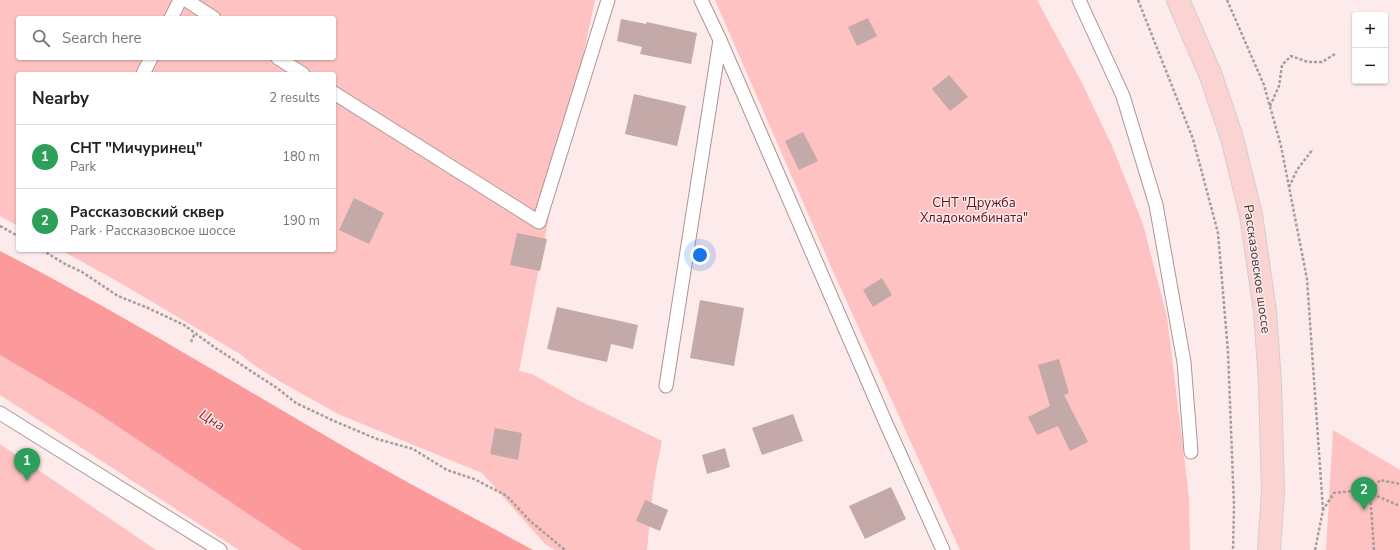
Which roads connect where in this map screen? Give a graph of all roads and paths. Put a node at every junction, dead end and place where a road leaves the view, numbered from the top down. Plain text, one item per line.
1 (180, 0) edge
2 (186, 0) edge
3 (608, 0) edge
4 (701, 0) edge
5 (1078, 0) edge
6 (1138, 0) edge
7 (1178, 0) edge
8 (1226, 0) edge
9 (172, 16) edge
10 (211, 16) edge
11 (720, 40) junction
12 (1335, 54) dead end
13 (150, 60) edge
14 (281, 60) edge
15 (144, 72) edge
16 (300, 72) edge
17 (336, 94) edge
18 (1270, 106) junction
19 (1313, 150) dead end
20 (1289, 187) junction
21 (0, 226) edge
22 (16, 235) edge
23 (45, 252) edge
24 (195, 333) junction
25 (191, 342) dead end
26 (666, 386) dead end
27 (0, 413) edge
28 (1191, 452) dead end
29 (1400, 484) edge
30 (1370, 493) junction
31 (1400, 506) edge
32 (1323, 510) junction
33 (220, 550) edge
34 (565, 550) edge
35 (943, 550) edge
36 (1233, 550) edge
37 (1269, 550) edge
38 (1315, 550) edge
39 (1374, 550) edge

1 - 9 lane
2 - 10 lane
3 - 17 lane
4 - 11 lane
5 - 28 lane
6 - 36 path
7 - 37 main road, Рассказовское шоссе
8 - 18 path
11 - 26 lane
11 - 35 lane
12 - 18 path
13 - 15 lane
14 - 16 lane
18 - 20 path
19 - 20 path
20 - 32 path
21 - 22 path
23 - 24 path
24 - 25 path
24 - 34 path
27 - 33 lane
29 - 30 path
30 - 31 path
30 - 32 path
30 - 39 path
32 - 38 path

